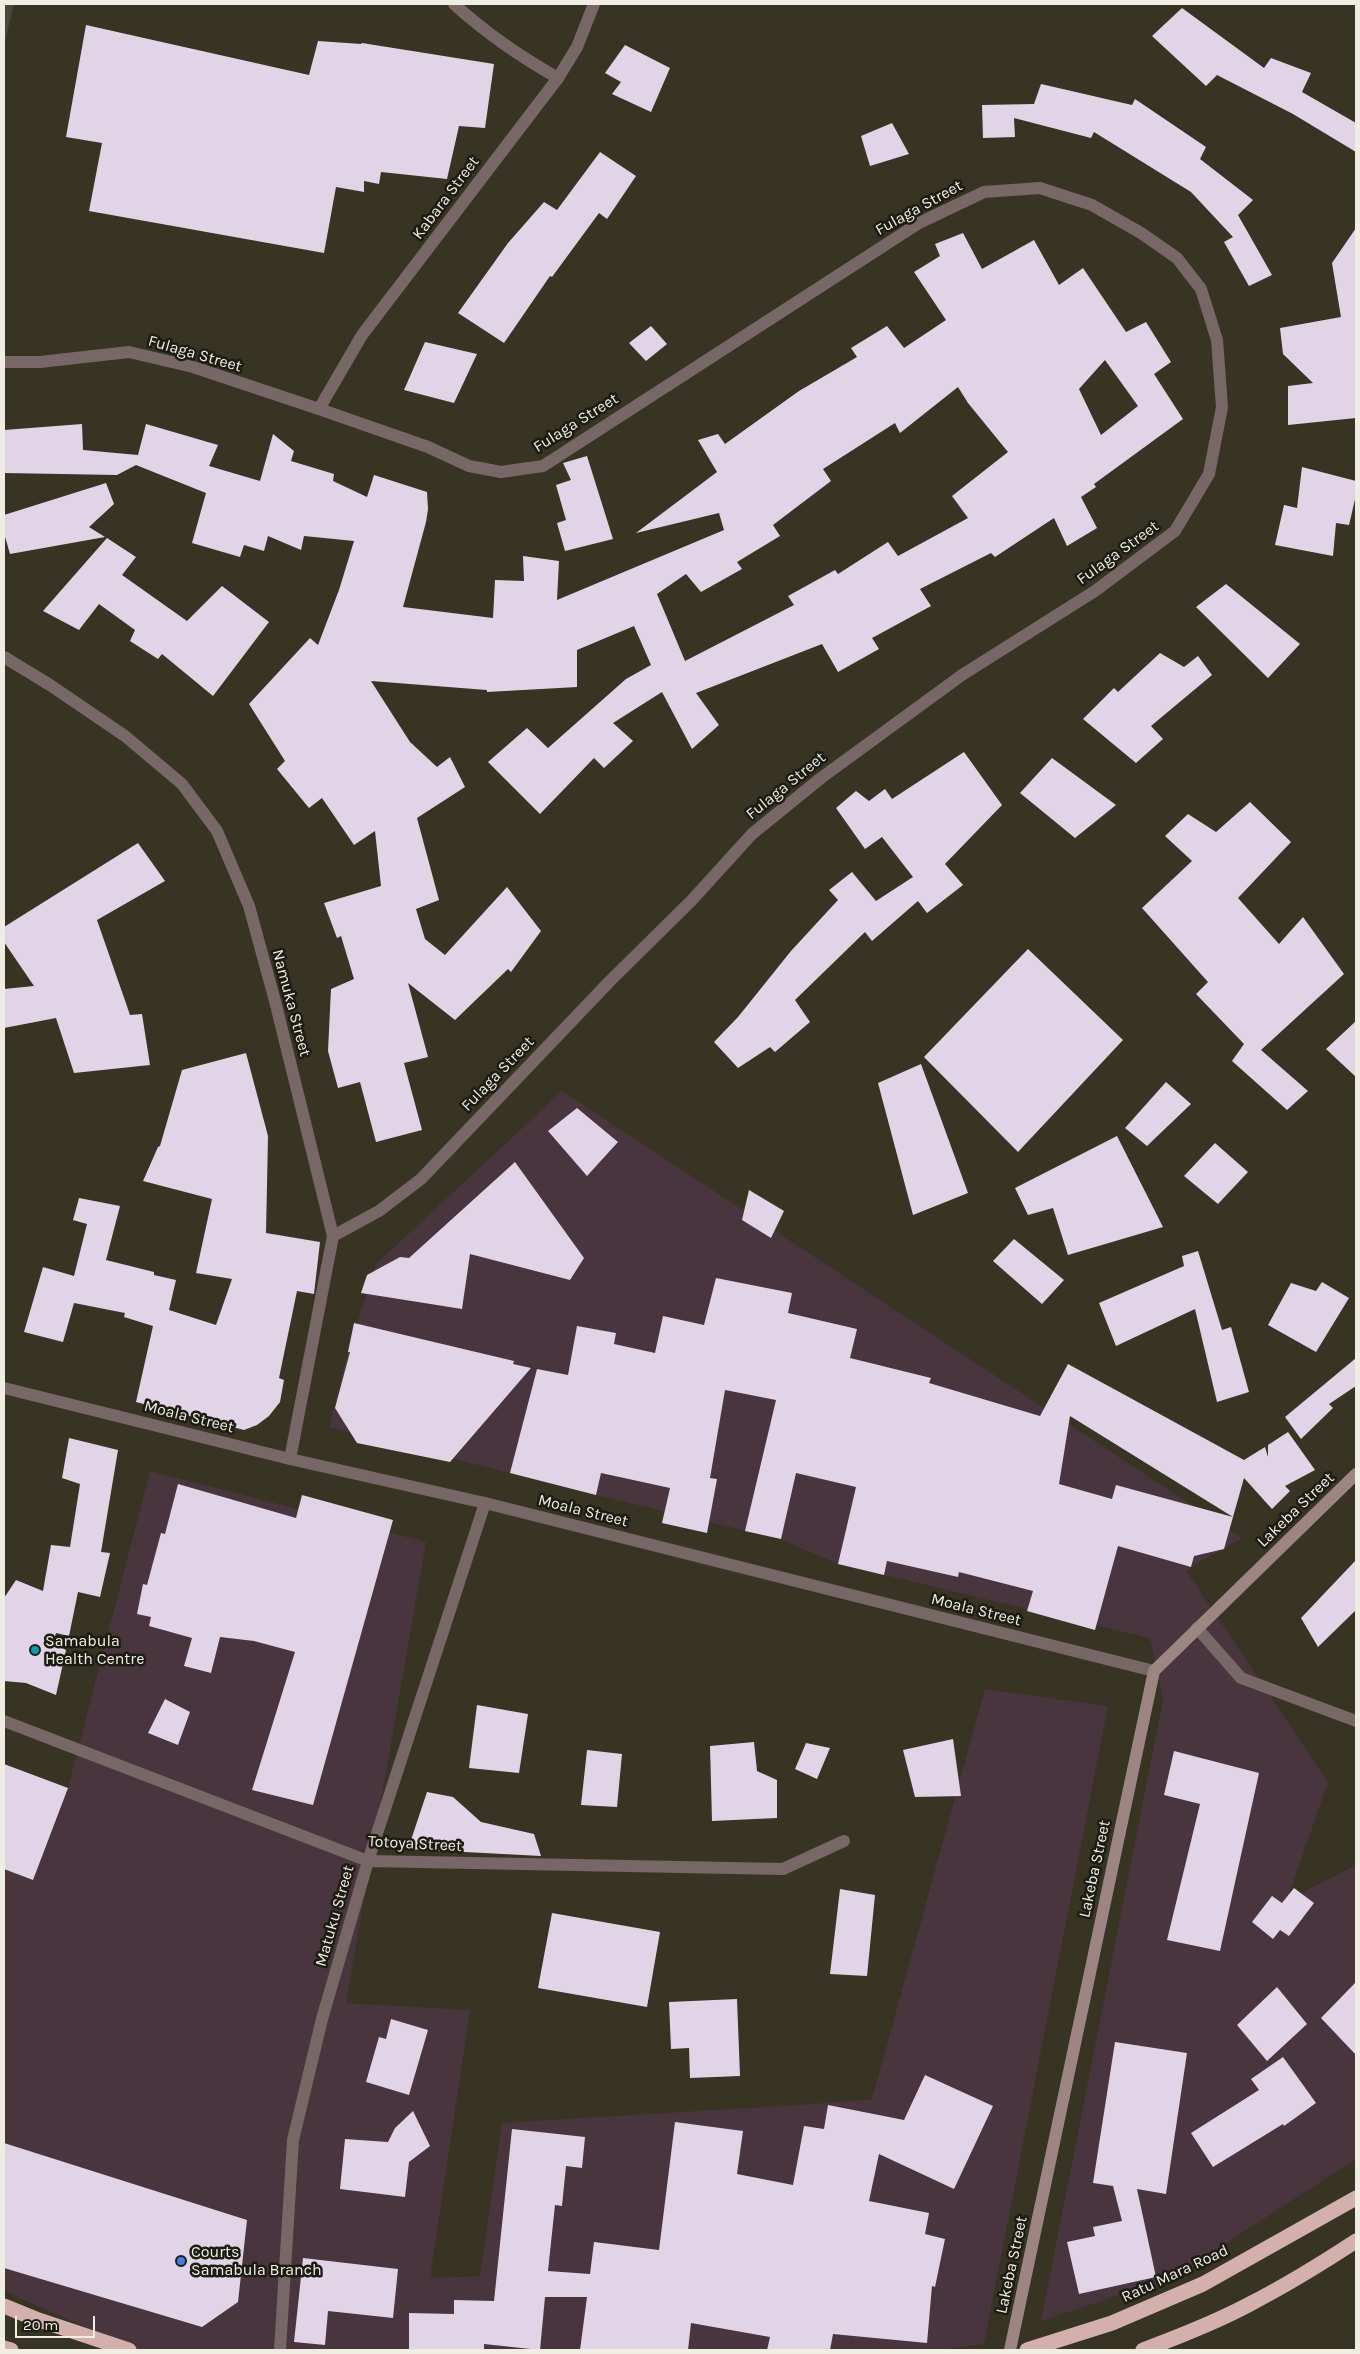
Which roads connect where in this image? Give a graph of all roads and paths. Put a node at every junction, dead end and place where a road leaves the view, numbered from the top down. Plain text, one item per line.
1 (454, 4) edge
2 (594, 4) edge
3 (558, 78) junction
4 (4, 362) edge
5 (319, 409) junction
6 (4, 657) edge
7 (333, 1236) junction
8 (4, 1388) edge
9 (290, 1459) junction
10 (1356, 1474) edge
11 (485, 1504) junction
12 (1198, 1628) junction
13 (1154, 1671) junction
14 (4, 1721) edge
15 (1356, 1721) edge
16 (844, 1841) dead end
17 (368, 1861) junction
18 (1356, 2198) edge
19 (1356, 2241) edge
20 (4, 2306) edge
21 (4, 2348) edge
22 (11, 2350) edge
23 (129, 2350) edge
24 (280, 2350) edge
25 (1010, 2350) edge
26 (1026, 2350) edge
27 (1143, 2350) edge

1 - 3 street
2 - 3 street, Kabara Street
3 - 5 street, Kabara Street
4 - 5 street, Fulaga Street
5 - 7 street, Fulaga Street
6 - 7 street, Namuka Street
7 - 9 street, Namuka Street
8 - 9 street, Moala Street
9 - 11 street, Moala Street
10 - 12 main road, Lakeba Street
11 - 13 street, Moala Street
11 - 17 street, Matuku Street
12 - 13 main road, Lakeba Street
12 - 15 street
13 - 25 main road, Lakeba Street
14 - 17 street, Totoya Street
16 - 17 street, Totoya Street
17 - 24 street, Matuku Street
18 - 26 highway, Ratu Mara Road
19 - 27 highway
20 - 23 highway
21 - 22 highway

